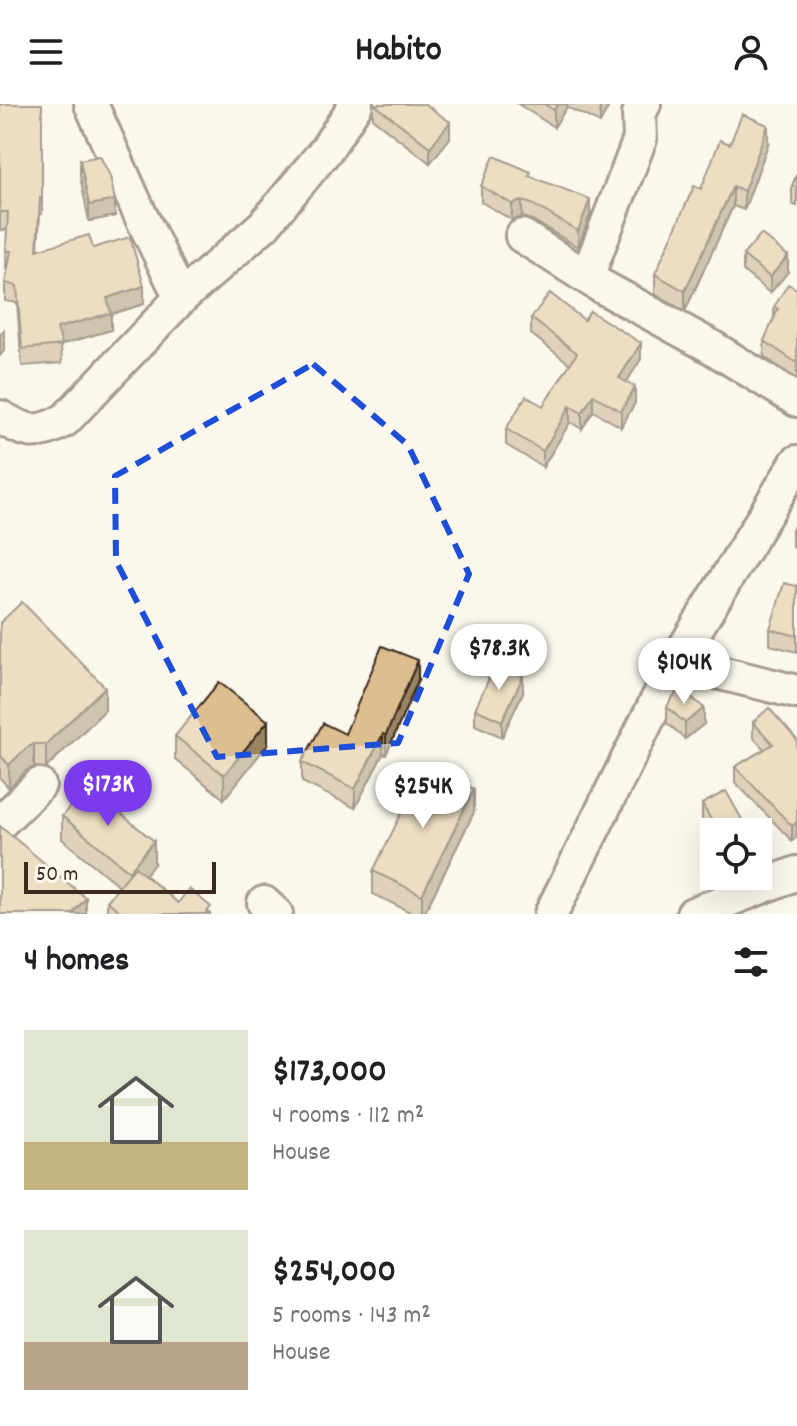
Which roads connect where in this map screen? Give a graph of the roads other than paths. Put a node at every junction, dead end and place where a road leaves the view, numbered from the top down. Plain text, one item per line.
1 (91, 104) edge
2 (356, 104) edge
3 (644, 104) edge
4 (522, 236) dead end
5 (587, 277) junction
6 (181, 298) junction
7 (797, 400) edge
8 (0, 417) edge
9 (797, 462) edge
10 (676, 662) junction
11 (797, 692) edge
12 (39, 785) dead end
13 (0, 823) edge
14 (797, 873) edge
15 (551, 914) edge
16 (693, 914) edge

1 - 6 street
2 - 6 street
3 - 5 street
4 - 5 street
5 - 7 street
6 - 8 street
9 - 10 street
10 - 11 street
10 - 15 street
12 - 13 street
14 - 16 street

